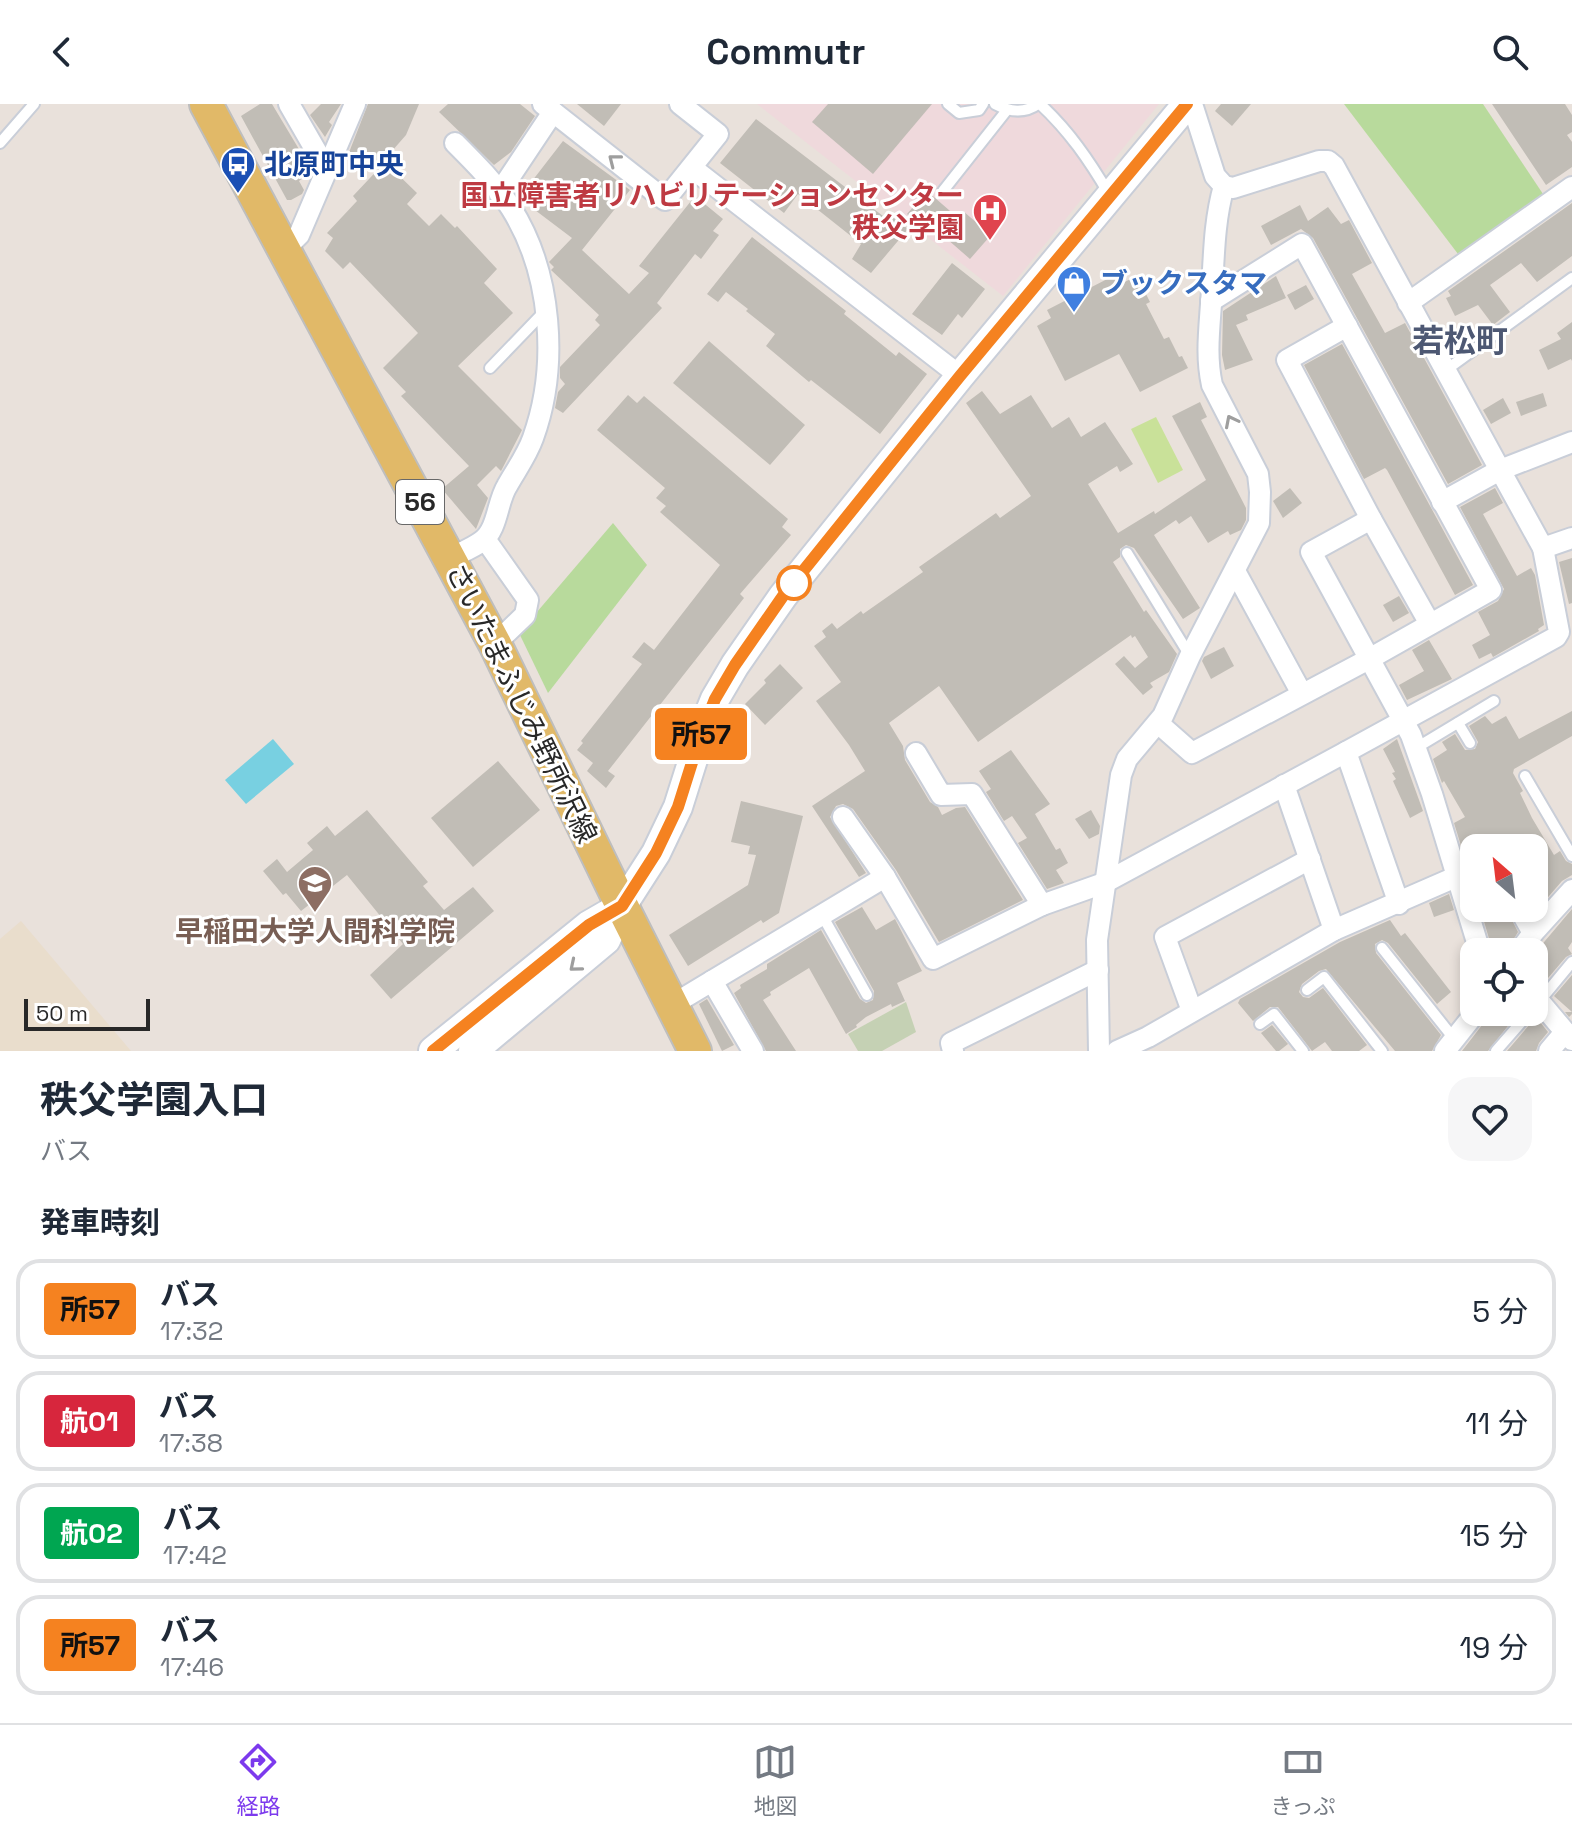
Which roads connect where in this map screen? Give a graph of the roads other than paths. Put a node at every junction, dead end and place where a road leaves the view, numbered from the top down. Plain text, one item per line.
1 (34, 104) edge
2 (206, 104) edge
3 (289, 104) edge
4 (355, 104) edge
5 (680, 104) edge
6 (948, 104) edge
7 (983, 104) edge
8 (995, 104) edge
9 (1039, 104) edge
10 (1189, 104) edge
11 (548, 108) edge
12 (1007, 110) junction
13 (0, 143) edge
14 (455, 143) dead end
15 (692, 168) junction
16 (327, 170) junction
17 (1224, 186) junction
18 (1572, 187) edge
19 (943, 191) dead end
20 (499, 193) junction
21 (1110, 195) junction
22 (285, 249) junction
23 (1572, 278) edge
24 (1211, 301) junction
25 (1408, 303) junction
26 (544, 312) junction
27 (1347, 326) junction
28 (490, 368) dead end
29 (1446, 370) junction
30 (960, 376) junction
31 (1572, 442) edge
32 (1500, 470) junction
33 (1442, 502) junction
34 (1371, 519) junction
35 (1572, 538) edge
36 (485, 539) junction
37 (1543, 548) junction
38 (1127, 553) dead end
39 (450, 558) junction
40 (1235, 571) junction
41 (1430, 624) junction
42 (495, 644) junction
43 (1190, 656) junction
44 (1369, 659) junction
45 (1302, 694) junction
46 (1494, 701) dead end
47 (1403, 722) junction
48 (1158, 723) junction
49 (1458, 723) junction
50 (1470, 743) dead end
51 (1416, 748) junction
52 (1346, 752) junction
53 (916, 753) dead end
54 (1525, 776) dead end
55 (1284, 785) junction
56 (843, 817) dead end
57 (1572, 856) edge
58 (1310, 859) junction
59 (1458, 876) junction
60 (885, 877) junction
61 (1460, 881) edge
62 (1104, 883) junction
63 (1572, 890) edge
64 (1399, 904) junction
65 (1042, 905) junction
66 (622, 906) junction
67 (822, 915) junction
68 (1527, 922) edge
69 (1334, 930) junction
70 (1533, 933) junction
71 (1529, 938) edge
72 (1382, 948) dead end
73 (1572, 962) edge
74 (1098, 970) junction
75 (712, 981) junction
76 (1548, 989) edge
77 (1307, 990) dead end
78 (867, 995) dead end
79 (672, 1005) junction
80 (1192, 1011) junction
81 (1548, 1015) edge
82 (1260, 1024) dead end
83 (1465, 1026) edge
84 (1516, 1026) edge
85 (1568, 1030) edge
86 (1450, 1045) edge
87 (433, 1051) edge
88 (473, 1051) edge
89 (695, 1051) edge
90 (753, 1051) edge
91 (953, 1051) edge
92 (1099, 1051) edge
93 (1117, 1051) edge
94 (1303, 1051) edge
95 (1382, 1051) edge
96 (1496, 1051) edge
97 (1549, 1051) edge

1 - 13 lane
2 - 22 main road, さいたまふじみ野所沢線 / 56
3 - 16 street
4 - 16 street
5 - 15 street
6 - 7 lane
8 - 12 lane
9 - 12 lane
9 - 21 lane
10 - 17 street
10 - 21 street
15 -> 11 street
11 - 20 street
12 - 19 lane
14 - 20 street
15 - 30 street
16 - 22 street
17 - 24 street
17 - 25 street
18 - 25 street
20 - 26 street
21 - 30 street
22 - 39 main road, さいたまふじみ野所沢線 / 56
23 - 29 lane
24 - 27 street
40 -> 24 street
25 - 29 street
26 - 28 lane
26 - 36 street
27 - 33 street
27 - 34 street
29 - 32 street
30 - 66 street
31 - 32 street
32 - 33 street
32 - 37 street
33 - 41 street
34 - 41 street
34 - 44 street
35 - 37 street
36 - 39 street
36 - 42 street
37 - 47 street
38 - 43 lane
39 - 42 main road, さいたまふじみ野所沢線 / 56
40 - 43 street
40 - 45 street
41 - 44 street
42 - 66 main road, さいたまふじみ野所沢線 / 56
43 - 48 street
44 - 45 street
44 - 47 street
45 - 48 street
46 - 49 lane
47 - 51 street
47 - 52 street
48 - 62 street
49 - 50 lane
49 - 51 lane
51 - 59 street
52 - 55 street
52 - 64 street
53 - 65 street
54 - 57 lane
55 - 58 street
55 - 62 street
56 - 60 street
58 - 69 street
58 - 80 street
59 - 61 street
59 - 64 street
60 - 65 street
60 - 67 street
62 - 65 street
62 - 74 street
63 - 70 street
64 - 69 street
66 - 79 main road, さいたまふじみ野所沢線 / 56
66 - 87 street
66 -> 88 street
67 - 75 street
67 - 78 lane
68 - 70 street
69 - 80 street
70 - 71 street
72 - 86 lane
73 - 76 lane
74 - 91 street
74 - 92 street
75 - 79 street
75 - 90 street
77 - 95 lane
79 - 89 main road, さいたまふじみ野所沢線 / 56
80 - 93 street
81 - 85 street
82 - 94 lane
83 - 86 street
84 - 96 lane
85 - 97 street

